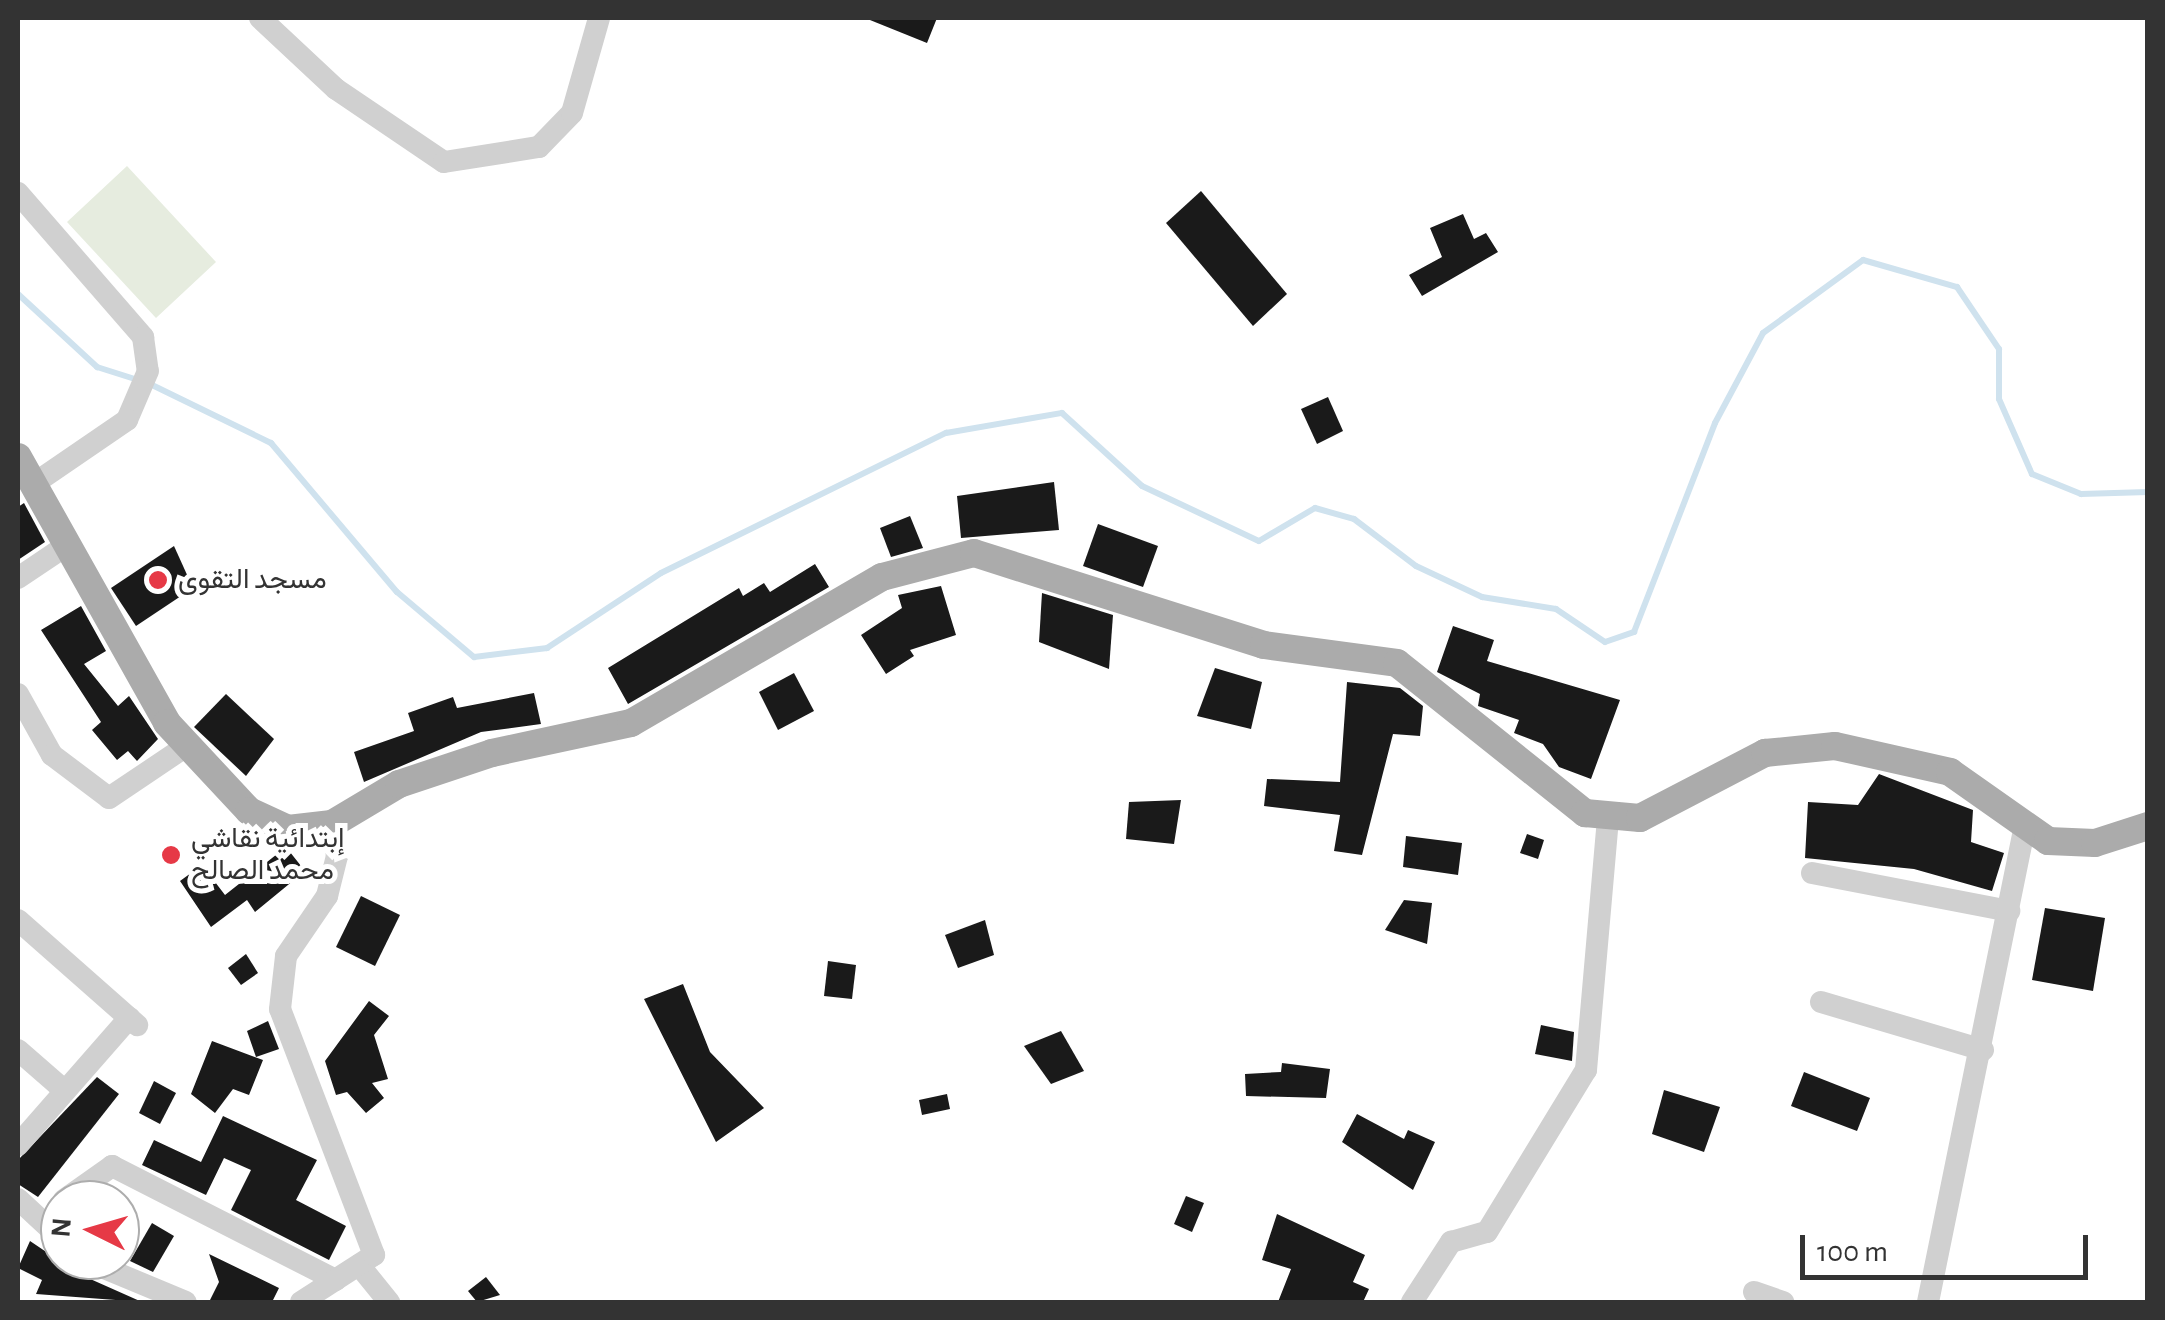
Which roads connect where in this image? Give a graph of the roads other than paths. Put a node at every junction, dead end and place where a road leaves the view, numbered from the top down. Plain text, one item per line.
1 (260, 18) edge
2 (599, 18) edge
3 (18, 193) edge
4 (18, 457) edge
5 (34, 483) junction
6 (67, 545) junction
7 (18, 578) edge
8 (18, 694) edge
9 (185, 748) junction
10 (1608, 816) junction
11 (332, 824) junction
12 (2026, 825) junction
13 (2148, 826) edge
14 (1812, 872) dead end
15 (2009, 912) junction
16 (18, 920) edge
17 (1822, 1002) dead end
18 (18, 1050) edge
19 (1983, 1050) junction
20 (65, 1091) junction
21 (18, 1145) edge
22 (92, 1180) edge
23 (140, 1180) edge
24 (140, 1180) edge
25 (18, 1199) edge
26 (38, 1218) edge
27 (359, 1265) junction
28 (133, 1280) edge
29 (336, 1280) junction
30 (1754, 1292) dead end
31 (186, 1302) edge
32 (301, 1302) edge
33 (389, 1302) edge
34 (1412, 1302) edge
35 (1783, 1302) edge
36 (1928, 1302) edge

1 - 2 street
3 - 5 street
4 - 5 main road
5 - 6 main road
6 - 7 street
6 - 9 main road
8 - 9 street
9 - 11 main road
10 - 11 main road
10 - 12 main road
10 - 34 street
11 - 27 street
12 - 13 main road
12 - 15 street
14 - 15 street
15 - 19 street
16 - 20 street
17 - 19 street
18 - 20 street
19 - 36 street
20 - 21 street
22 - 23 street
24 - 29 street
25 - 26 street
27 - 29 street
27 - 33 street
28 - 31 street
29 - 32 street
30 - 35 street

